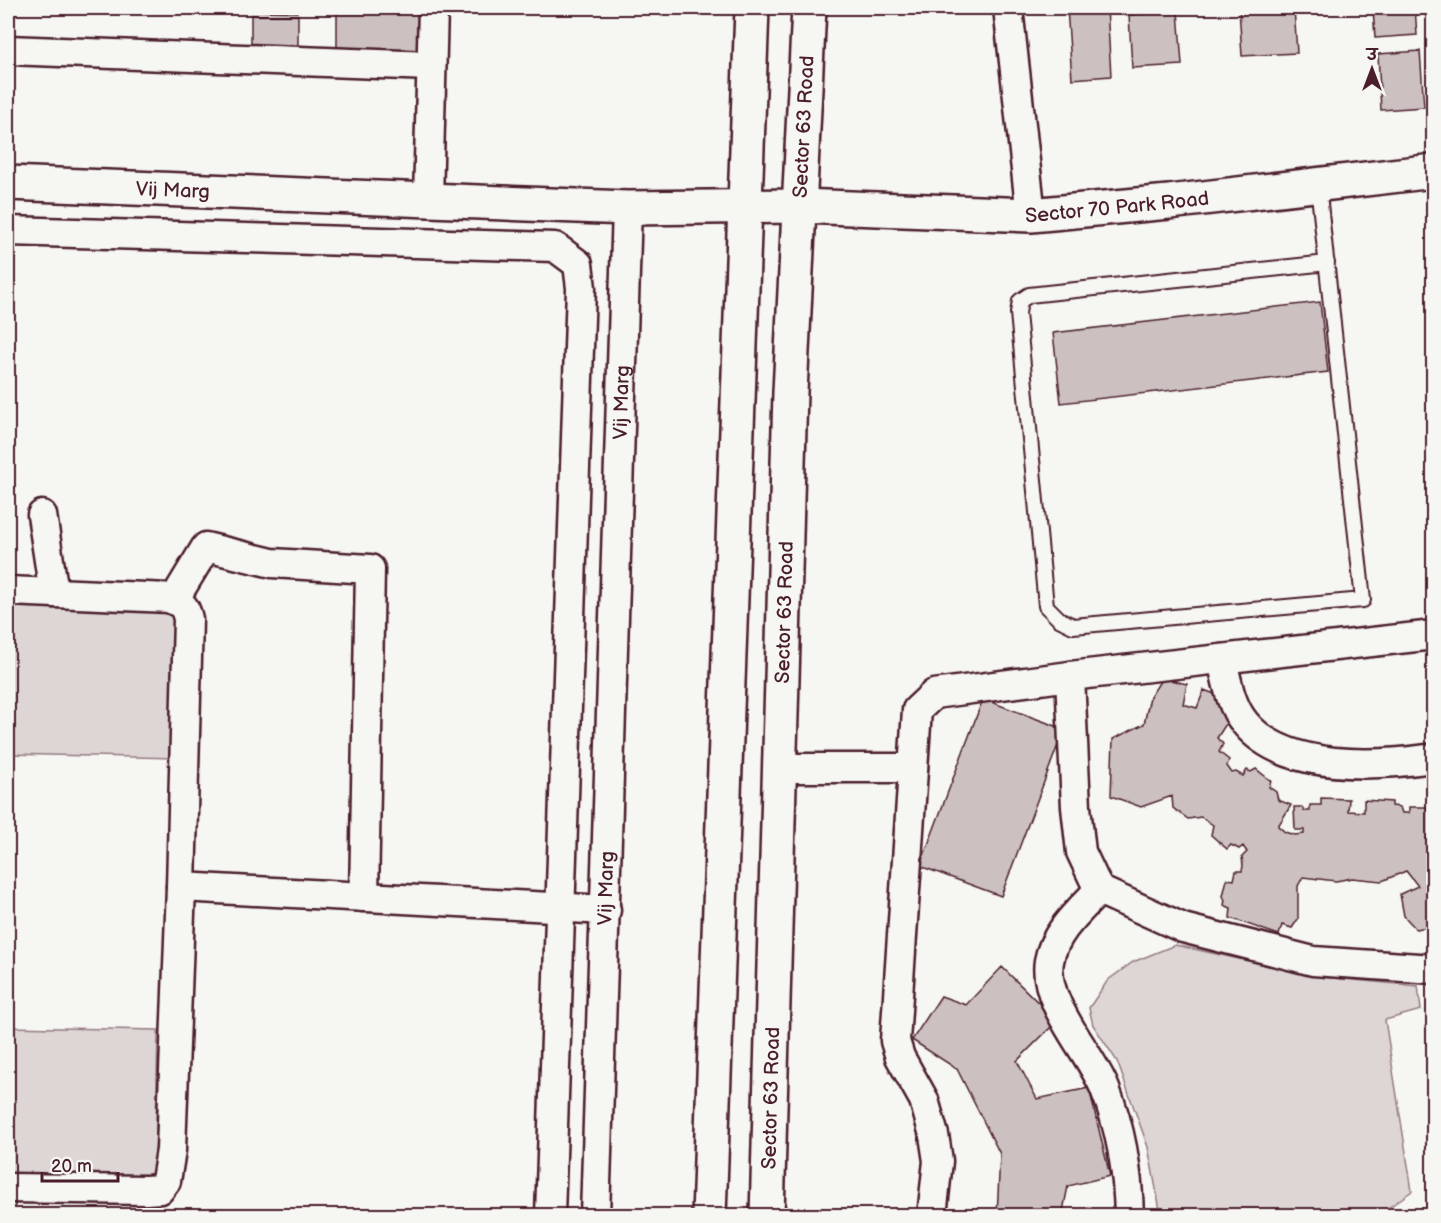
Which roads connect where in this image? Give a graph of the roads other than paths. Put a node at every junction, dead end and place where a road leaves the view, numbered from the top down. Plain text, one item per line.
1 (433, 8) edge
2 (752, 8) edge
3 (809, 8) edge
4 (1008, 8) edge
5 (8, 50) edge
6 (431, 66) junction
7 (1434, 171) edge
8 (8, 183) edge
9 (1318, 185) junction
10 (428, 200) junction
11 (800, 206) junction
12 (745, 207) junction
13 (627, 208) junction
14 (1031, 215) junction
15 (8, 231) edge
16 (1327, 263) junction
17 (42, 515) dead end
18 (8, 591) edge
19 (54, 593) junction
20 (174, 600) junction
21 (1434, 635) edge
22 (1222, 659) junction
23 (1071, 676) junction
24 (1434, 758) edge
25 (780, 768) junction
26 (913, 768) junction
27 (181, 887) junction
28 (1099, 890) junction
29 (364, 897) junction
30 (559, 908) junction
31 (606, 910) junction
32 (1434, 969) edge
33 (8, 1188) edge
34 (550, 1215) edge
35 (595, 1215) edge
36 (709, 1215) edge
37 (767, 1215) edge
38 (932, 1215) edge
39 (1130, 1215) edge

1 - 6 street
2 - 12 street
3 - 11 street, Sector 63 Road
4 - 14 street
5 - 6 street
6 - 10 street
7 - 9 street, Sector 70 Park Road
8 - 10 street, Vij Marg
9 - 14 street, Sector 70 Park Road
9 - 16 lane
10 - 13 street, Vij Marg
11 - 12 street, Sector 70 Park Road
11 - 14 street, Sector 70 Park Road
11 - 25 street, Sector 63 Road
12 - 13 street, Sector 70 Park Road
12 - 36 street
13 - 31 street, Vij Marg
15 - 30 street
16 - 16 lane
17 - 19 street
18 - 19 street
19 - 20 street
20 - 27 street
20 - 29 street
21 - 22 street
22 - 23 street
22 - 24 street
23 - 26 street
23 - 28 street
25 - 26 street
25 - 37 street, Sector 63 Road
26 - 38 street
27 - 29 street
27 - 33 street
28 - 32 street
28 - 39 street
29 - 30 street
30 - 31 street
30 - 34 street
31 - 35 street, Vij Marg

